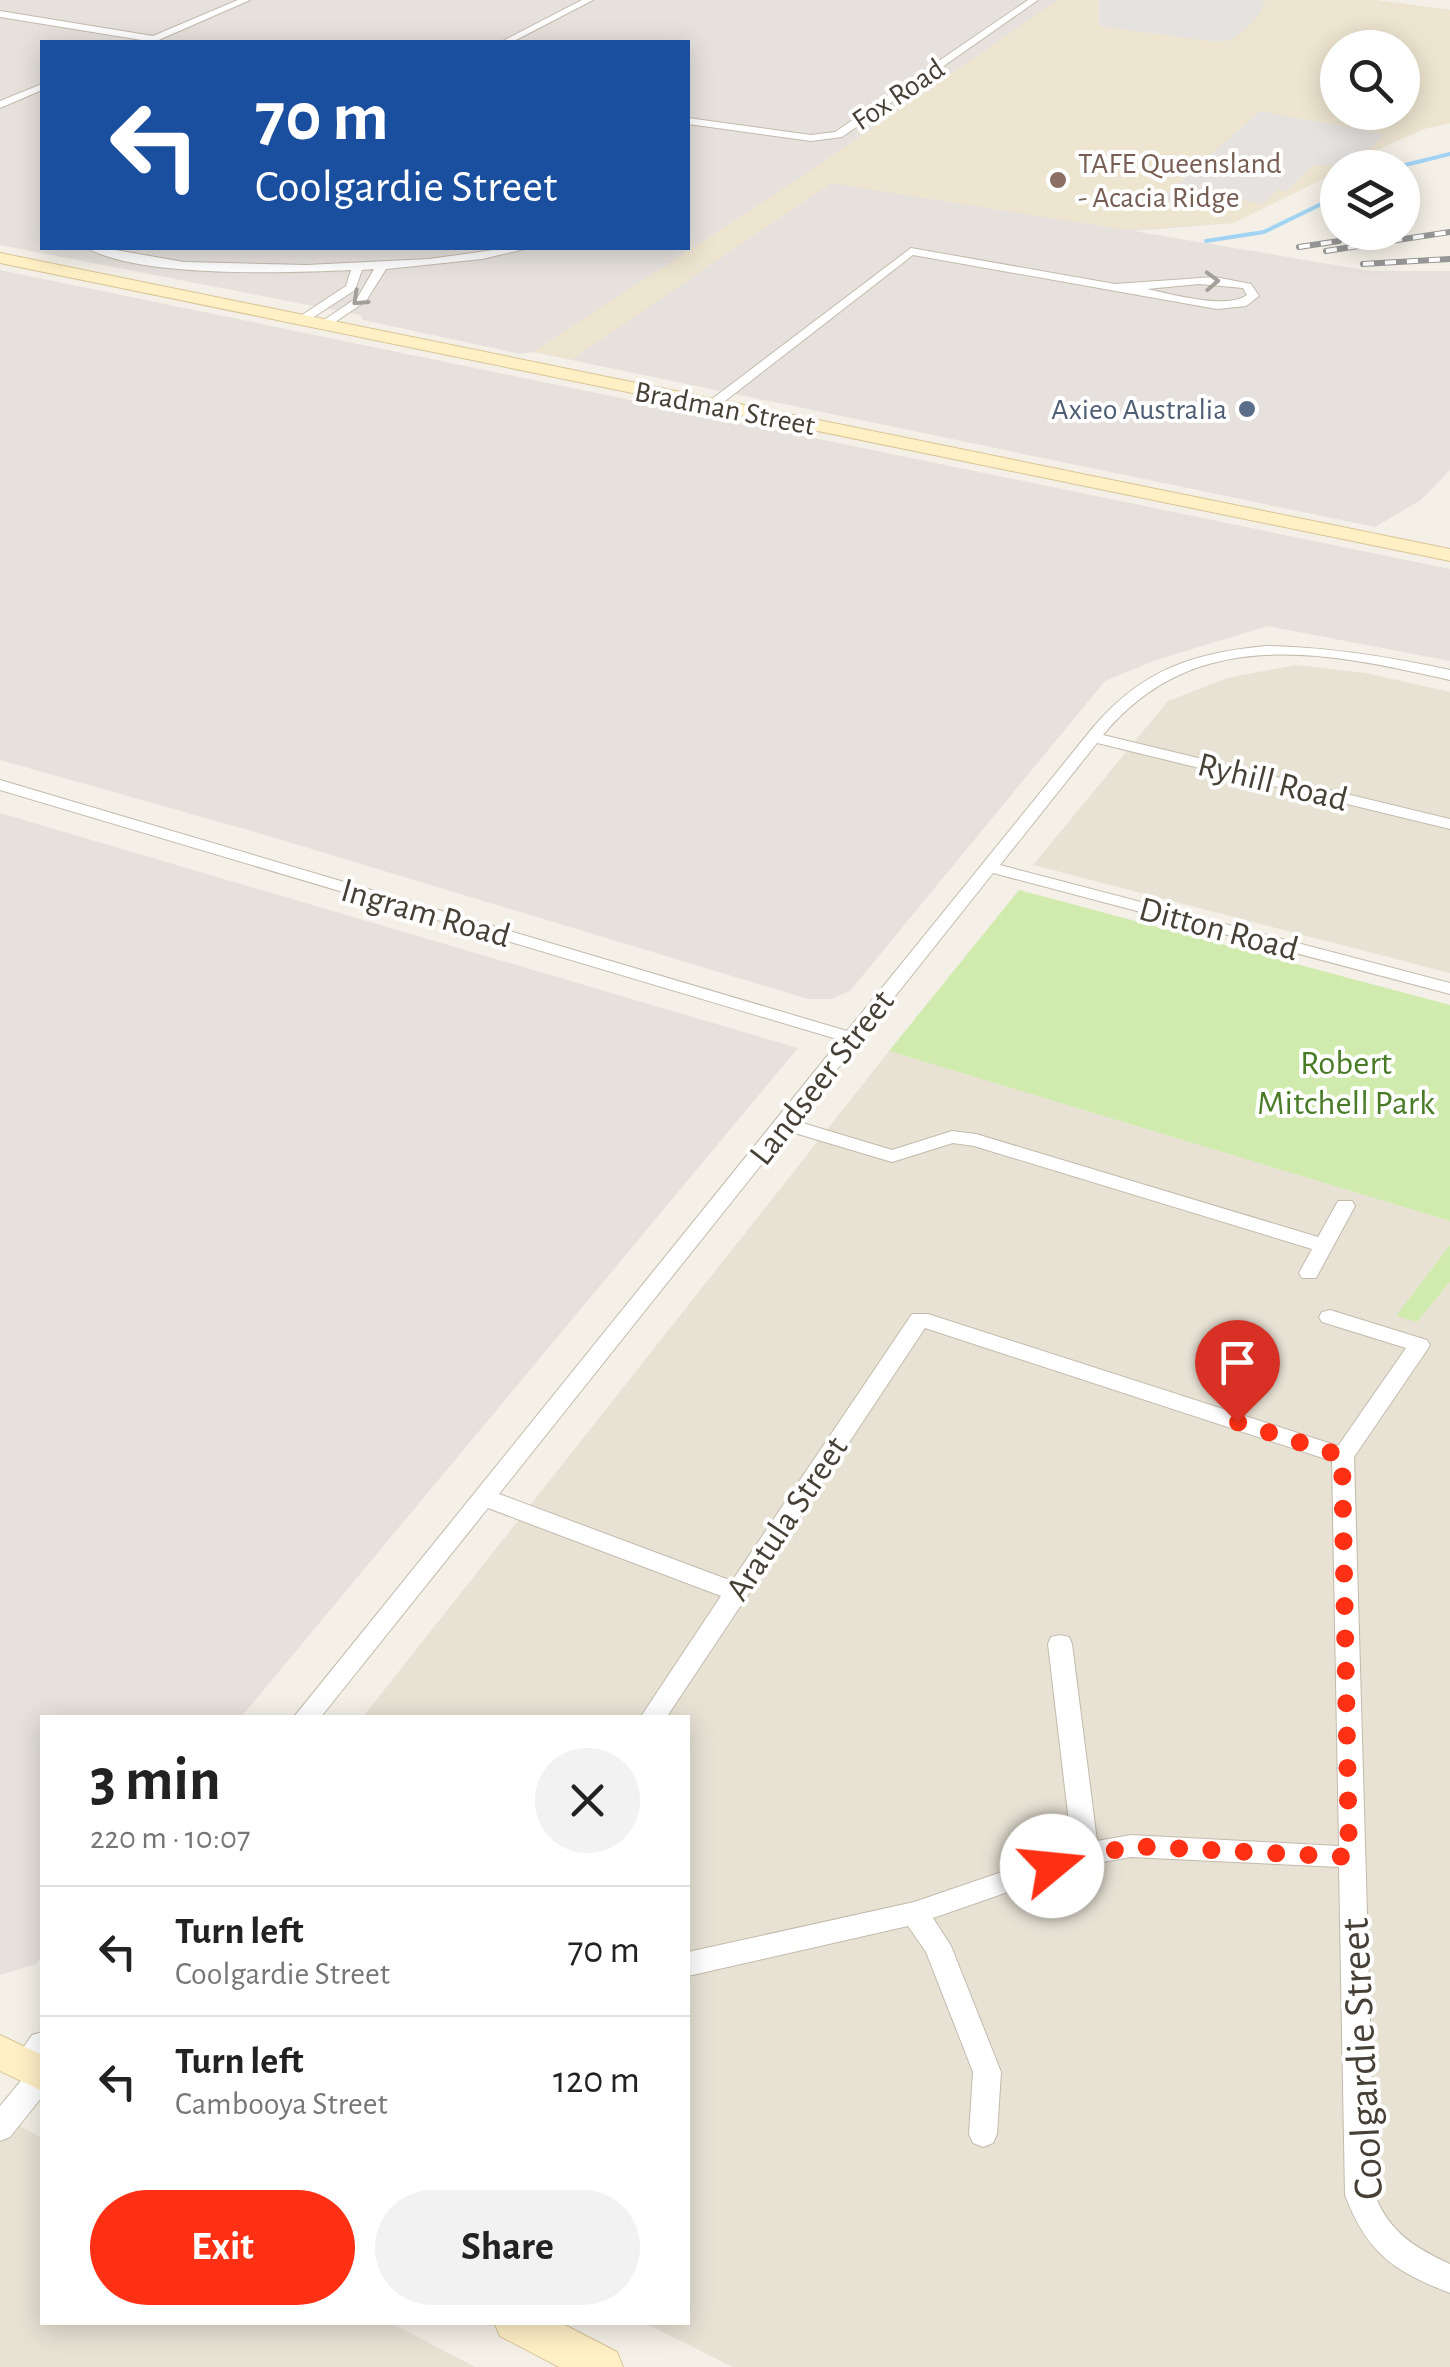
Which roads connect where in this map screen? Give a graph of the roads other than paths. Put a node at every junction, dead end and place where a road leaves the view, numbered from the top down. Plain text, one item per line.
1 (246, 0) edge
2 (590, 0) edge
3 (1034, 0) edge
4 (0, 14) edge
5 (144, 40) edge
6 (152, 40) edge
7 (510, 40) edge
8 (40, 88) edge
9 (0, 105) edge
10 (690, 121) edge
11 (101, 250) edge
12 (515, 250) edge
13 (0, 258) edge
14 (383, 264) junction
15 (358, 265) junction
16 (1115, 286) junction
17 (303, 320) junction
18 (324, 325) junction
19 (712, 405) junction
20 (1450, 556) edge
21 (1450, 674) edge
22 (1096, 738) junction
23 (0, 785) edge
24 (1450, 824) edge
25 (988, 866) junction
26 (1450, 989) edge
27 (852, 1038) junction
28 (786, 1124) junction
29 (1345, 1206) dead end
30 (1324, 1246) junction
31 (1310, 1273) dead end
32 (1330, 1317) dead end
33 (1342, 1456) junction
34 (483, 1497) junction
35 (737, 1592) junction
36 (1060, 1644) dead end
37 (308, 1715) edge
38 (654, 1715) edge
39 (1086, 1854) junction
40 (1349, 1857) junction
41 (914, 1913) junction
42 (690, 1964) edge
43 (31, 2062) edge
44 (0, 2128) edge
45 (983, 2134) dead end
46 (1450, 2279) edge
47 (522, 2325) edge
48 (602, 2367) edge

1 - 6 street
2 - 7 street
3 - 10 street, Fox Road
4 - 5 street
8 - 9 street
11 - 15 street
12 - 14 street
13 - 17 main road, Bradman Street
14 - 15 street
14 -> 18 street
15 - 17 street
16 -> 16 street
16 - 19 street
17 - 18 main road, Bradman Street
18 - 19 main road, Bradman Street
19 - 20 main road, Bradman Street
21 - 22 street, Landseer Street
22 - 24 street, Ryhill Road
22 - 25 street, Landseer Street
23 - 27 street, Ingram Road
25 - 26 street, Ditton Road
25 - 27 street, Landseer Street
27 - 28 street, Landseer Street
28 - 30 street
28 - 34 street, Landseer Street
29 - 30 street
30 - 31 street
32 - 33 street
33 - 35 street, Aratula Street
33 - 40 street, Coolgardie Street
34 - 35 street
34 - 37 street, Landseer Street
35 - 38 street, Aratula Street
36 - 39 street
39 - 40 street
39 - 41 street
40 - 46 street, Coolgardie Street
41 - 42 street
41 - 45 street
43 - 44 street
47 - 48 main road

